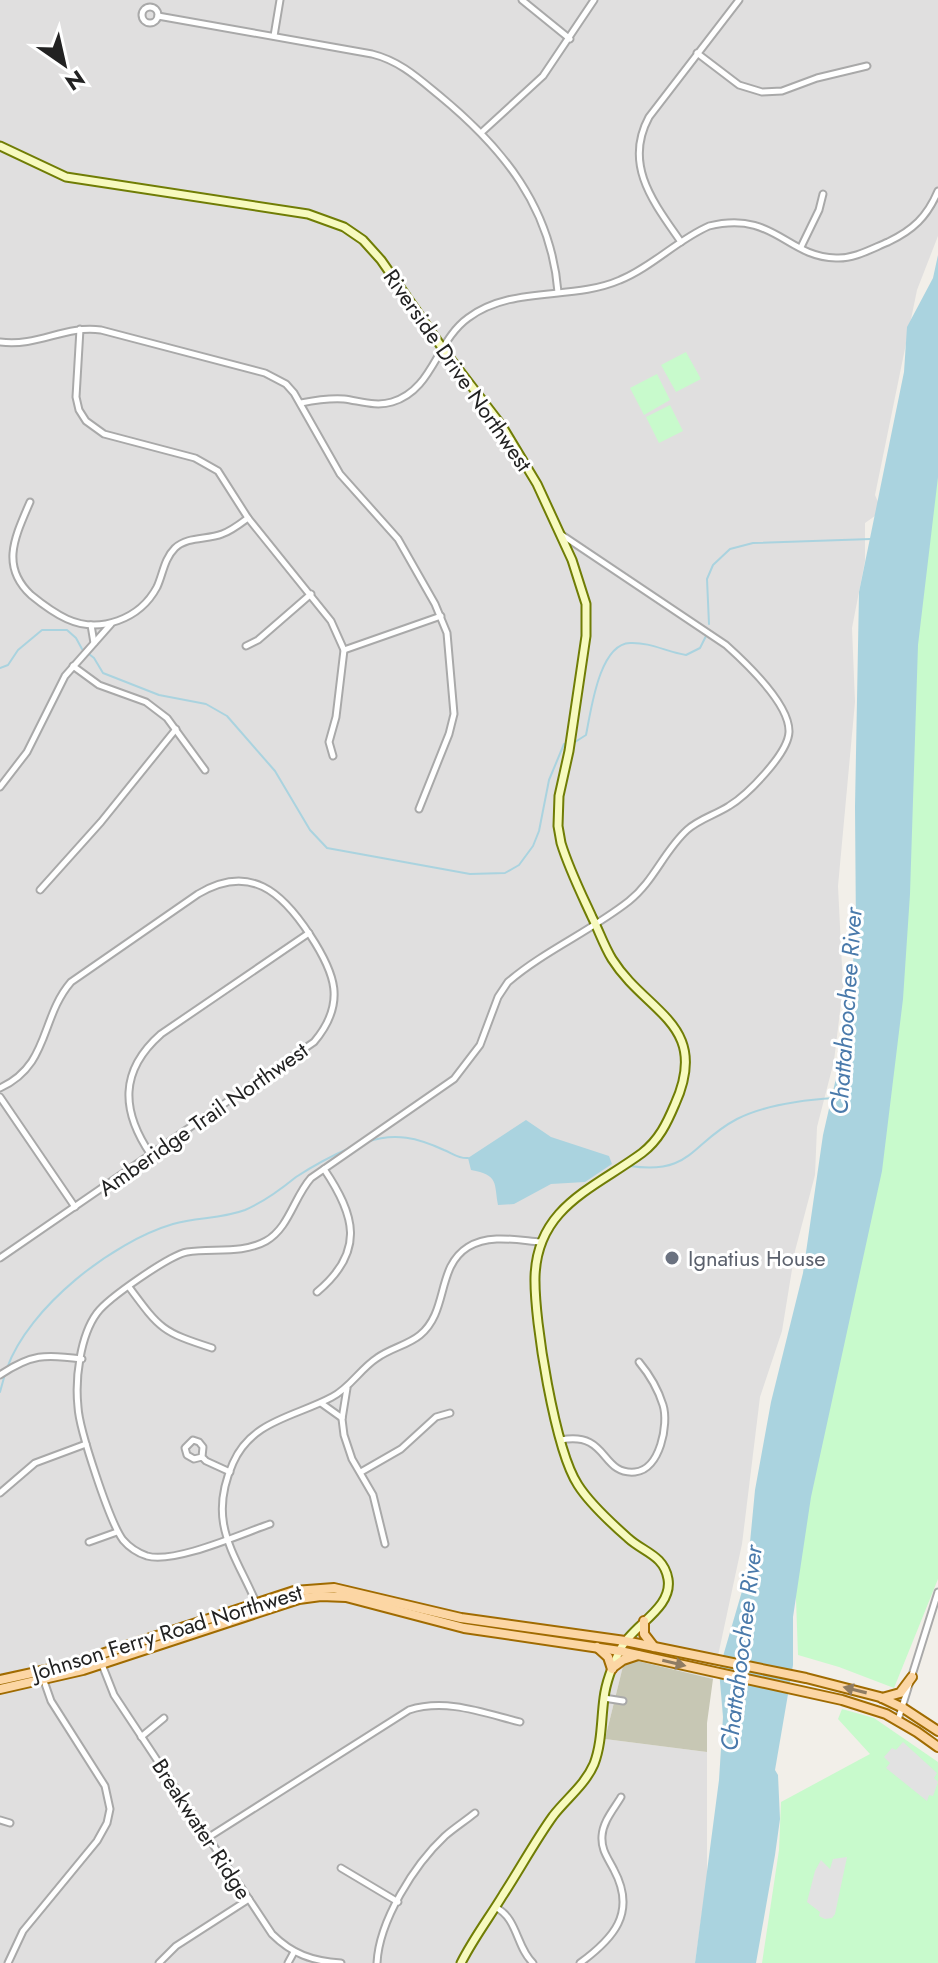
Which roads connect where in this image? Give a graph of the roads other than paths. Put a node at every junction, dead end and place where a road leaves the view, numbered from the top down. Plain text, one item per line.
1 (280, 0) edge
2 (522, 0) edge
3 (594, 0) edge
4 (739, 0) edge
5 (158, 16) dead end
6 (274, 36) junction
7 (570, 39) junction
8 (697, 53) junction
9 (867, 66) dead end
10 (482, 132) junction
11 (0, 146) edge
12 (938, 191) edge
13 (823, 194) dead end
14 (681, 242) junction
15 (801, 247) junction
16 (558, 292) junction
17 (80, 329) junction
18 (0, 342) edge
19 (443, 349) junction
20 (301, 403) junction
21 (30, 502) dead end
22 (248, 518) junction
23 (559, 530) junction
24 (311, 594) junction
25 (441, 616) junction
26 (111, 623) junction
27 (91, 625) junction
28 (94, 643) junction
29 (246, 646) dead end
30 (344, 650) junction
31 (73, 666) junction
32 (176, 729) junction
33 (333, 756) dead end
34 (205, 770) dead end
35 (0, 787) edge
36 (419, 809) dead end
37 (40, 890) dead end
38 (596, 925) junction
39 (309, 933) junction
40 (0, 1088) edge
41 (0, 1097) edge
42 (151, 1155) junction
43 (324, 1169) junction
44 (75, 1207) junction
45 (540, 1242) junction
46 (0, 1258) edge
47 (129, 1287) junction
48 (317, 1292) dead end
49 (212, 1348) dead end
50 (82, 1359) junction
51 (639, 1362) dead end
52 (0, 1375) edge
53 (347, 1387) junction
54 (320, 1403) junction
55 (450, 1413) dead end
56 (342, 1419) junction
57 (561, 1440) junction
58 (86, 1444) junction
59 (202, 1457) dead end
60 (230, 1472) junction
61 (361, 1472) junction
62 (0, 1493) edge
63 (270, 1524) dead end
64 (117, 1532) junction
65 (226, 1539) junction
66 (89, 1542) dead end
67 (385, 1544) dead end
68 (938, 1592) edge
69 (258, 1607) junction
70 (644, 1621) junction
71 (625, 1641) junction
72 (597, 1646) junction
73 (655, 1647) junction
74 (620, 1651) junction
75 (639, 1655) junction
76 (100, 1660) junction
77 (612, 1669) junction
78 (912, 1677) junction
79 (0, 1680) edge
80 (44, 1681) junction
81 (0, 1689) edge
82 (604, 1698) junction
83 (882, 1698) junction
84 (623, 1701) dead end
85 (903, 1708) junction
86 (164, 1718) dead end
87 (898, 1720) junction
88 (520, 1722) dead end
89 (938, 1731) edge
90 (141, 1737) junction
91 (938, 1747) edge
92 (621, 1797) dead end
93 (475, 1813) dead end
94 (0, 1820) edge
95 (10, 1823) dead end
96 (209, 1837) junction
97 (341, 1868) dead end
98 (249, 1899) junction
99 (398, 1902) junction
100 (495, 1907) junction
101 (294, 1952) junction
102 (8, 1963) edge
103 (159, 1963) edge
104 (288, 1963) edge
105 (341, 1963) edge
106 (377, 1963) edge
107 (461, 1963) edge
108 (533, 1963) edge
109 (580, 1963) edge

1 - 6 street
2 - 7 street
3 - 7 street
4 - 8 street
5 - 6 street
6 - 10 street
7 - 10 street
8 - 9 street
8 - 14 street
10 - 16 street
11 - 19 street, Riverside Drive Northwest
12 - 15 street
13 - 15 street
14 - 15 street
14 - 16 street
16 - 19 street
17 - 18 street
17 - 20 street
17 - 22 street
19 - 20 street
19 - 23 street, Riverside Drive Northwest
20 - 25 street
21 - 27 street
22 - 24 street
22 - 26 street
23 - 38 street, Riverside Drive Northwest
23 - 38 street
24 - 29 street
24 - 30 street
25 - 30 street
25 - 36 street
26 - 27 street
26 - 28 street
27 - 28 street
28 - 31 street
30 - 33 street
31 - 32 street
31 - 35 street
32 - 34 street
32 - 37 street
38 - 43 street
38 - 45 street, Riverside Drive Northwest
39 - 40 street, Amberidge Trail Northwest
39 - 42 street
39 - 42 street, Amberidge Trail Northwest
41 - 44 street
42 - 44 street, Amberidge Trail Northwest
43 - 47 street
43 - 48 street
44 - 46 street, Amberidge Trail Northwest
45 - 53 street
45 - 57 street, Riverside Drive Northwest
47 - 49 street
47 - 50 street
50 - 52 street
50 - 58 street
51 - 57 street
53 - 54 street
53 - 56 street
54 - 56 street
54 - 60 street
55 - 61 street
56 - 61 street
57 - 70 street, Riverside Drive Northwest
58 - 62 street
58 - 64 street
59 - 60 street
60 - 65 street
61 - 67 street
63 - 65 street
64 - 65 street
64 - 66 street
65 - 69 street
68 - 78 street
69 - 71 main road, Johnson Ferry Road Northwest
69 - 72 main road, Johnson Ferry Road Northwest
69 - 76 main road, Johnson Ferry Road Northwest
70 - 71 street, Riverside Drive Northwest
70 - 73 main road
71 - 73 main road, Johnson Ferry Road Northwest
71 - 74 street, Riverside Drive Northwest
72 - 74 main road, Johnson Ferry Road Northwest
72 - 77 main road
83 -> 73 main road, Johnson Ferry Road Northwest
74 - 75 main road, Johnson Ferry Road Northwest
74 - 77 street, Riverside Drive Northwest
75 - 77 main road
75 -> 87 main road, Johnson Ferry Road Northwest
76 - 79 main road, Johnson Ferry Road Northwest
76 - 80 main road, Johnson Ferry Road Northwest
76 - 90 street, Breakwater Ridge
77 - 82 street, Riverside Drive Northwest
78 - 83 main road
78 - 85 street
80 - 81 main road, Johnson Ferry Road Northwest
80 - 102 street
82 - 84 street
82 - 100 street, Riverside Drive Northwest
83 - 85 main road, Johnson Ferry Road Northwest
85 - 87 street
85 - 89 main road, Johnson Ferry Road Northwest
86 - 90 street
87 - 91 main road, Johnson Ferry Road Northwest
88 - 96 street
90 - 96 street, Breakwater Ridge
92 - 109 street
93 - 99 street
94 - 95 street
96 - 98 street, Breakwater Ridge
97 - 99 street
98 - 101 street, Breakwater Ridge
98 - 103 street
99 - 106 street
100 - 107 street, Riverside Drive Northwest
100 - 108 street
101 - 104 street
101 - 105 street, Breakwater Ridge

